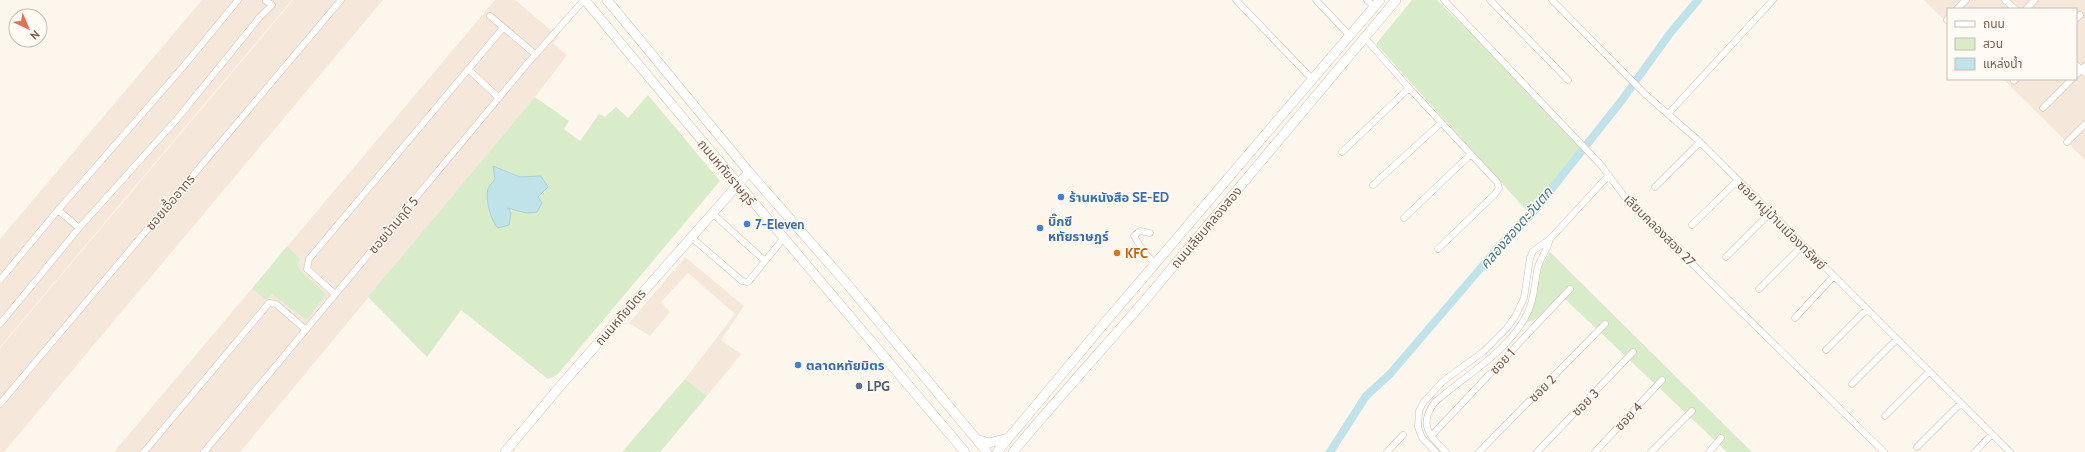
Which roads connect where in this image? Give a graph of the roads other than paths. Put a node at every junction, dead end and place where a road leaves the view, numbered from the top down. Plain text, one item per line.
1 (238, 0) edge
2 (267, 0) edge
3 (340, 0) edge
4 (585, 0) edge
5 (607, 0) edge
6 (1236, 0) edge
7 (1316, 0) edge
8 (1367, 0) edge
9 (1396, 0) edge
10 (1444, 0) edge
11 (1490, 0) edge
12 (1552, 0) edge
13 (1763, 0) edge
14 (1773, 0) edge
15 (1966, 0) edge
16 (2005, 0) edge
17 (2035, 0) edge
18 (1377, 4) edge
19 (1768, 5) junction
20 (1958, 8) edge
21 (2014, 8) edge
22 (2027, 8) edge
23 (490, 16) dead end
24 (503, 28) junction
25 (1350, 36) junction
26 (1365, 38) junction
27 (535, 54) junction
28 (468, 69) junction
29 (1312, 79) junction
30 (1568, 80) dead end
31 (2071, 80) edge
32 (1409, 88) junction
33 (499, 98) junction
34 (2043, 108) dead end
35 (1668, 114) junction
36 (1441, 123) junction
37 (2085, 124) edge
38 (1700, 142) junction
39 (2068, 142) dead end
40 (1342, 152) dead end
41 (1471, 154) junction
42 (749, 172) junction
43 (1609, 175) junction
44 (1226, 179) junction
45 (1738, 180) junction
46 (737, 184) junction
47 (1373, 185) dead end
48 (1656, 187) dead end
49 (1239, 189) junction
50 (58, 210) junction
51 (712, 213) junction
52 (1770, 213) junction
53 (1404, 218) dead end
54 (1692, 225) dead end
55 (78, 228) junction
56 (1150, 233) dead end
57 (691, 236) junction
58 (783, 238) junction
59 (1550, 239) junction
60 (1803, 245) junction
61 (1438, 248) dead end
62 (1726, 257) dead end
63 (765, 261) junction
64 (1155, 264) junction
65 (1834, 276) junction
66 (0, 280) edge
67 (1570, 289) dead end
68 (1758, 289) dead end
69 (335, 294) junction
70 (1524, 298) junction
71 (1532, 300) junction
72 (1867, 309) junction
73 (1795, 318) dead end
74 (0, 324) edge
75 (1605, 324) dead end
76 (306, 330) junction
77 (1897, 340) junction
78 (1826, 350) dead end
79 (1483, 352) junction
80 (1633, 352) dead end
81 (1495, 355) junction
82 (1488, 359) junction
83 (1502, 361) junction
84 (1929, 372) junction
85 (1662, 380) dead end
86 (1852, 384) dead end
87 (1961, 403) junction
88 (0, 404) edge
89 (1692, 411) dead end
90 (1885, 416) dead end
91 (1434, 433) dead end
92 (1992, 434) junction
93 (1403, 435) dead end
94 (1008, 438) junction
95 (1721, 438) dead end
96 (978, 440) junction
97 (1918, 447) dead end
98 (144, 452) edge
99 (204, 452) edge
100 (505, 452) edge
101 (965, 452) edge
102 (987, 452) edge
103 (997, 452) edge
104 (1013, 452) edge
105 (1386, 452) edge
106 (1436, 452) edge
107 (1446, 452) edge
108 (1479, 452) edge
109 (1536, 452) edge
110 (1595, 452) edge
111 (1651, 452) edge
112 (1709, 452) edge
113 (1884, 452) edge
114 (1975, 452) edge
115 (2010, 452) edge

1 - 50 street
2 - 55 street
3 - 88 street, ซอยเอื้ออาทร
4 - 27 street, ซอยบ้านฤดี 5
4 - 46 main road, ถนนหทัยราษฎร์
5 - 42 main road, ถนนหทัยราษฎร์
6 - 29 street
7 - 25 street
8 - 18 street
9 - 26 main road, ถนนเลียบคลองสอง
10 - 43 street, เลียบคลองสอง 27
11 - 30 street
12 - 35 street, ซอย หมู่บ้านเมืองทรัพย์
13 - 19 street
14 - 19 street
15 - 20 street
16 - 21 street
17 - 22 street
18 - 25 main road, ถนนเลียบคลองสอง
19 - 35 street
23 - 24 street
24 - 27 street
24 - 28 street
25 - 29 main road, ถนนเลียบคลองสอง
26 - 32 street
26 - 49 main road, ถนนเลียบคลองสอง
27 - 33 street, ซอยบ้านฤดี 5
28 - 33 street
28 - 69 street
29 - 44 main road, ถนนเลียบคลองสอง
31 - 34 street
32 - 36 street
32 - 40 street
33 - 69 street, ซอยบ้านฤดี 5
35 - 38 street, ซอย หมู่บ้านเมืองทรัพย์
36 - 41 street
36 - 47 street
37 - 39 street
38 - 45 street, ซอย หมู่บ้านเมืองทรัพย์
38 - 48 street
41 - 53 street
41 - 61 street
42 - 46 main road, ถนนหทัยมิตร
42 - 96 main road, ถนนหทัยราษฎร์
43 - 59 street
43 - 113 street, เลียบคลองสอง 27
44 - 49 main road
44 - 64 main road, ถนนเลียบคลองสอง
45 - 52 street, ซอย หมู่บ้านเมืองทรัพย์
45 - 54 street
46 - 51 main road, ถนนหทัยมิตร
46 - 58 main road, ถนนหทัยราษฎร์
49 - 104 main road, ถนนเลียบคลองสอง
50 - 55 street
50 - 66 street
51 - 57 main road, ถนนหทัยมิตร
51 - 63 street
52 - 60 street, ซอย หมู่บ้านเมืองทรัพย์
52 - 62 street
55 - 74 street
56 - 64 street
57 - 63 street
57 - 100 main road, ถนนหทัยมิตร
58 - 63 street
58 - 101 main road, ถนนหทัยราษฎร์
59 - 70 street
59 - 71 street
60 - 65 street, ซอย หมู่บ้านเมืองทรัพย์
60 - 68 street
64 - 94 main road, ถนนเลียบคลองสอง
65 - 72 street, ซอย หมู่บ้านเมืองทรัพย์
65 - 73 street
67 - 83 street, ซอย 1
69 - 76 street, ซอยบ้านฤดี 5
70 - 71 street
70 - 79 street
71 - 81 street
72 - 77 street, ซอย หมู่บ้านเมืองทรัพย์
72 - 78 street
75 - 108 street, ซอย 2
76 - 98 street
76 - 99 street, ซอยบ้านฤดี 5
77 - 84 street, ซอย หมู่บ้านเมืองทรัพย์
77 - 86 street
79 - 82 street
79 - 106 street
80 - 109 street, ซอย 3
81 - 82 street
81 - 83 street
82 - 107 street
83 - 91 street, ซอย 1
84 - 87 street, ซอย หมู่บ้านเมืองทรัพย์
84 - 90 street
85 - 110 street, ซอย 4
87 - 92 street, ซอย หมู่บ้านเมืองทรัพย์
87 - 97 street
89 - 111 street
92 - 114 street
92 - 115 street, ซอย หมู่บ้านเมืองทรัพย์
93 - 105 street
94 - 96 main road
94 - 103 main road, ถนนเลียบคลองสอง
95 - 112 street
96 - 102 main road, ถนนหทัยราษฎร์

